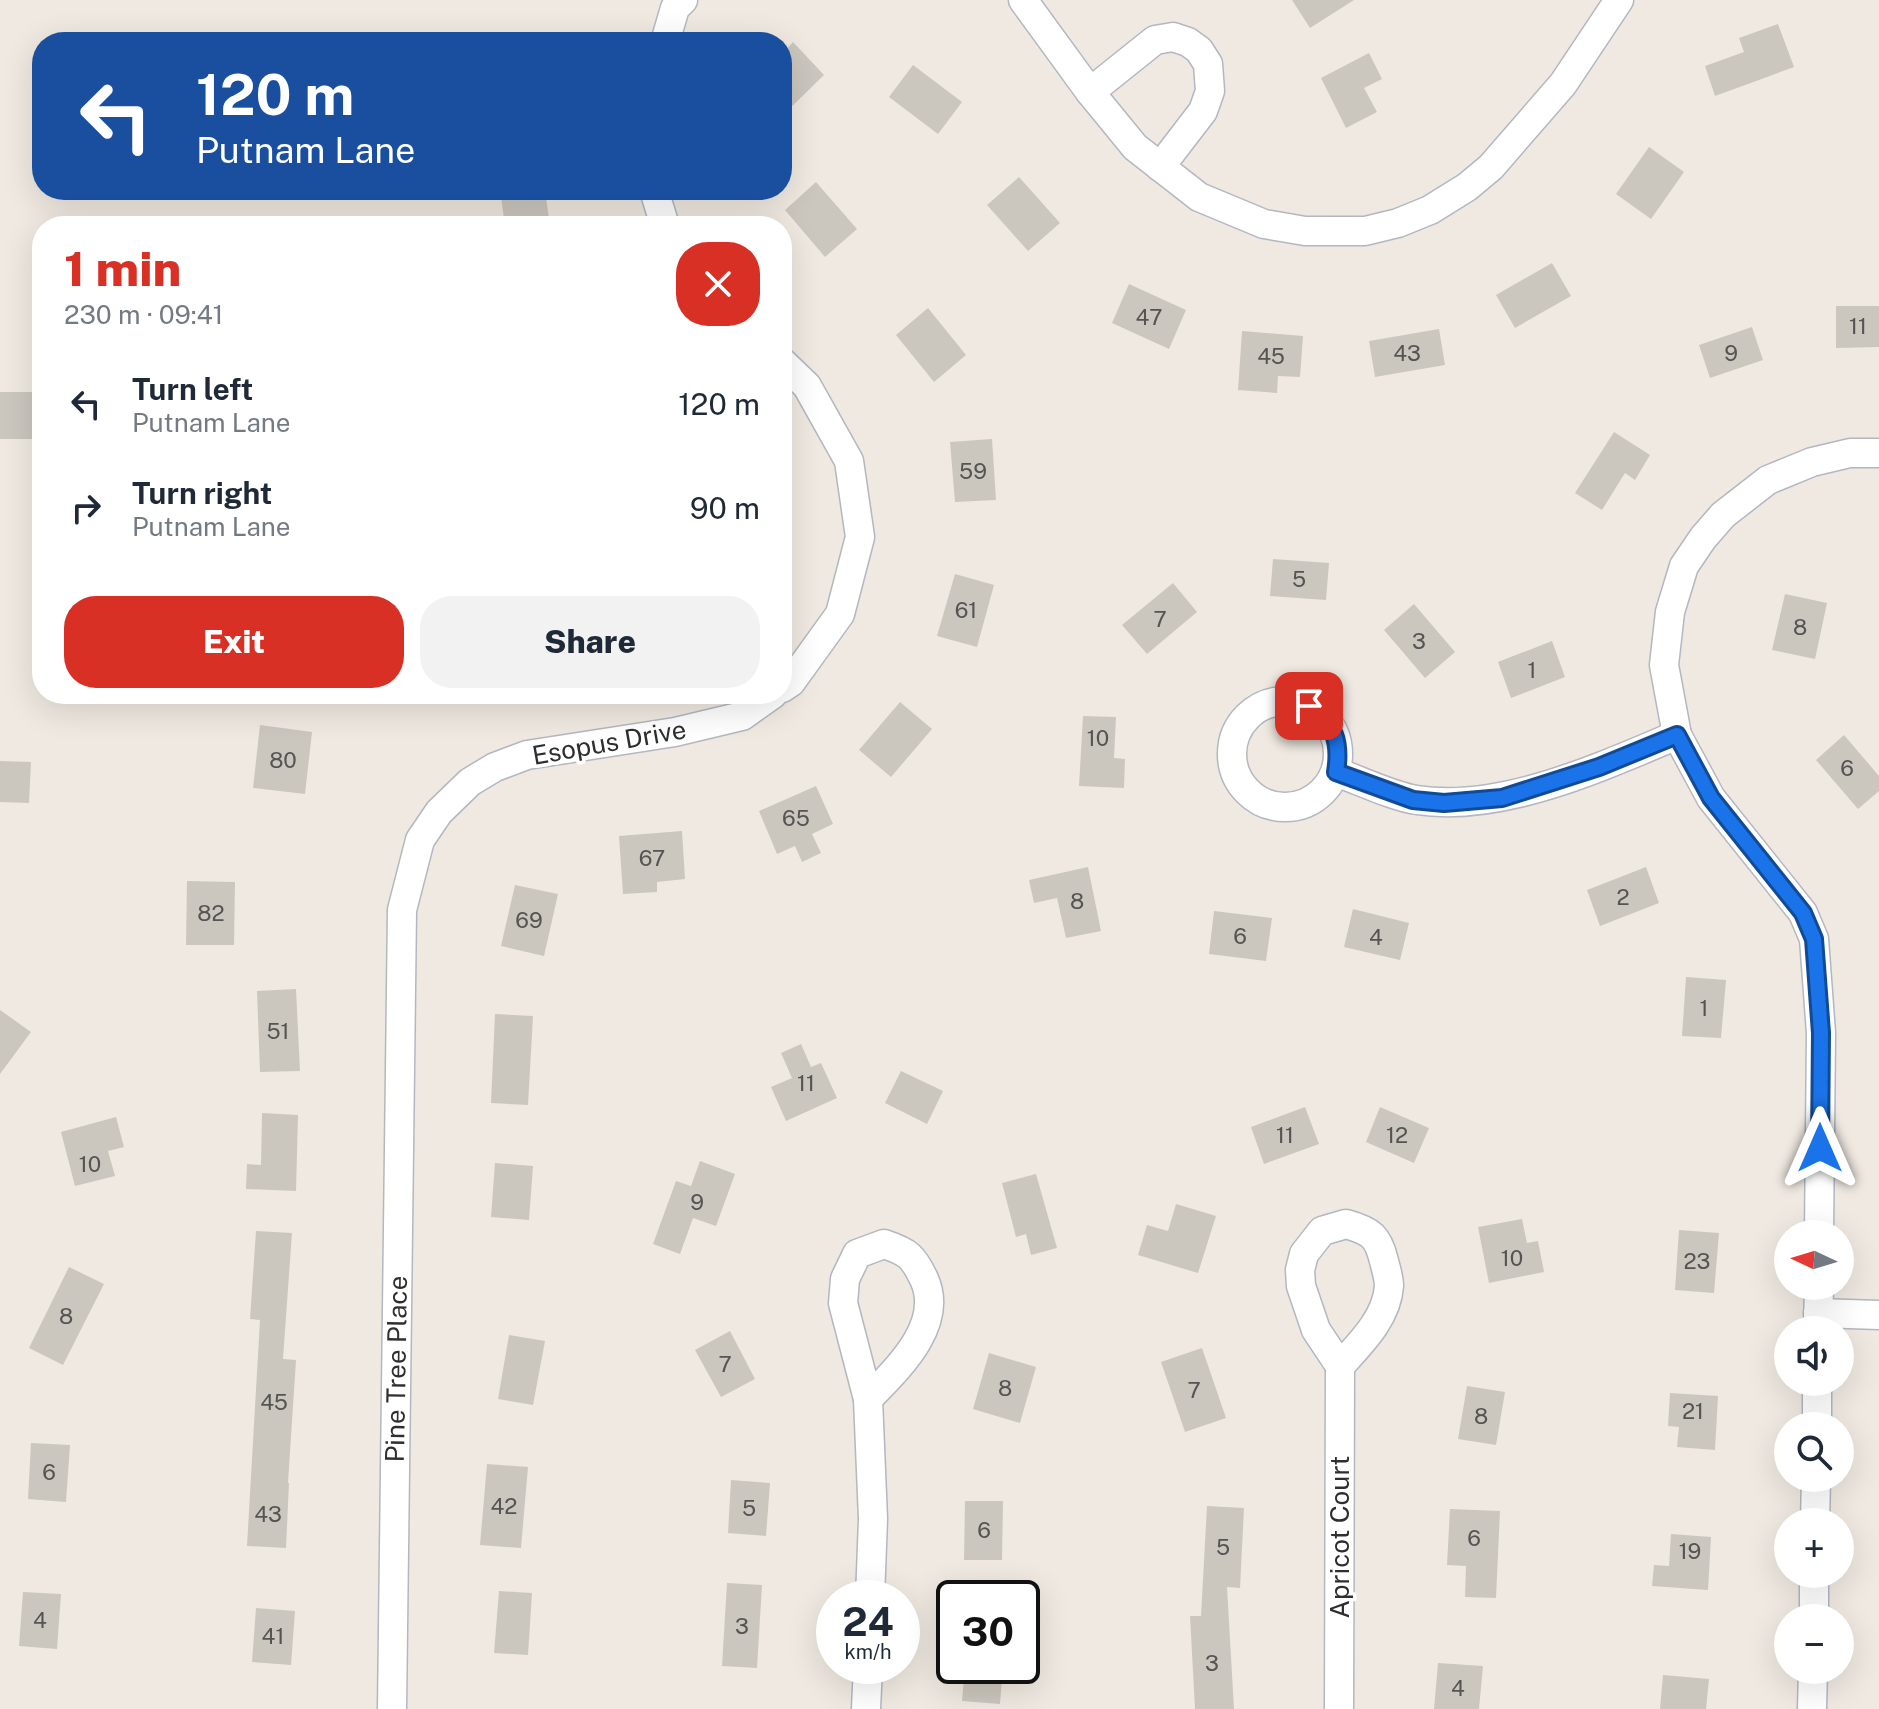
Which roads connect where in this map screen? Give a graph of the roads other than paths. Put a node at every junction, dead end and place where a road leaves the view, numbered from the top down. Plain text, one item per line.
1 (1023, 0) edge
2 (1619, 0) edge
3 (674, 3) edge
4 (667, 32) edge
5 (1090, 92) junction
6 (1160, 167) junction
7 (792, 372) edge
8 (1879, 453) edge
9 (792, 681) edge
10 (759, 704) edge
11 (1677, 735) junction
12 (1336, 772) dead end
13 (400, 1029) joint
14 (1819, 1220) edge
15 (1818, 1310) edge
16 (1879, 1315) edge
17 (1340, 1366) junction
18 (868, 1399) junction
19 (871, 1580) edge
20 (867, 1684) edge
21 (1813, 1684) edge
22 (392, 1709) edge
23 (866, 1709) edge
24 (1339, 1709) edge
25 (1812, 1709) edge

1 - 5 street
2 - 6 street
3 - 4 street
5 - 6 street
5 - 6 street
7 - 9 street
8 - 11 street
10 - 13 street, Esopus Drive
11 - 12 street
11 - 14 street
13 - 22 street, Pine Tree Place
15 - 16 street
17 - 17 street
17 - 24 street, Apricot Court
18 - 18 street
18 - 19 street
20 - 23 street
21 - 25 street

